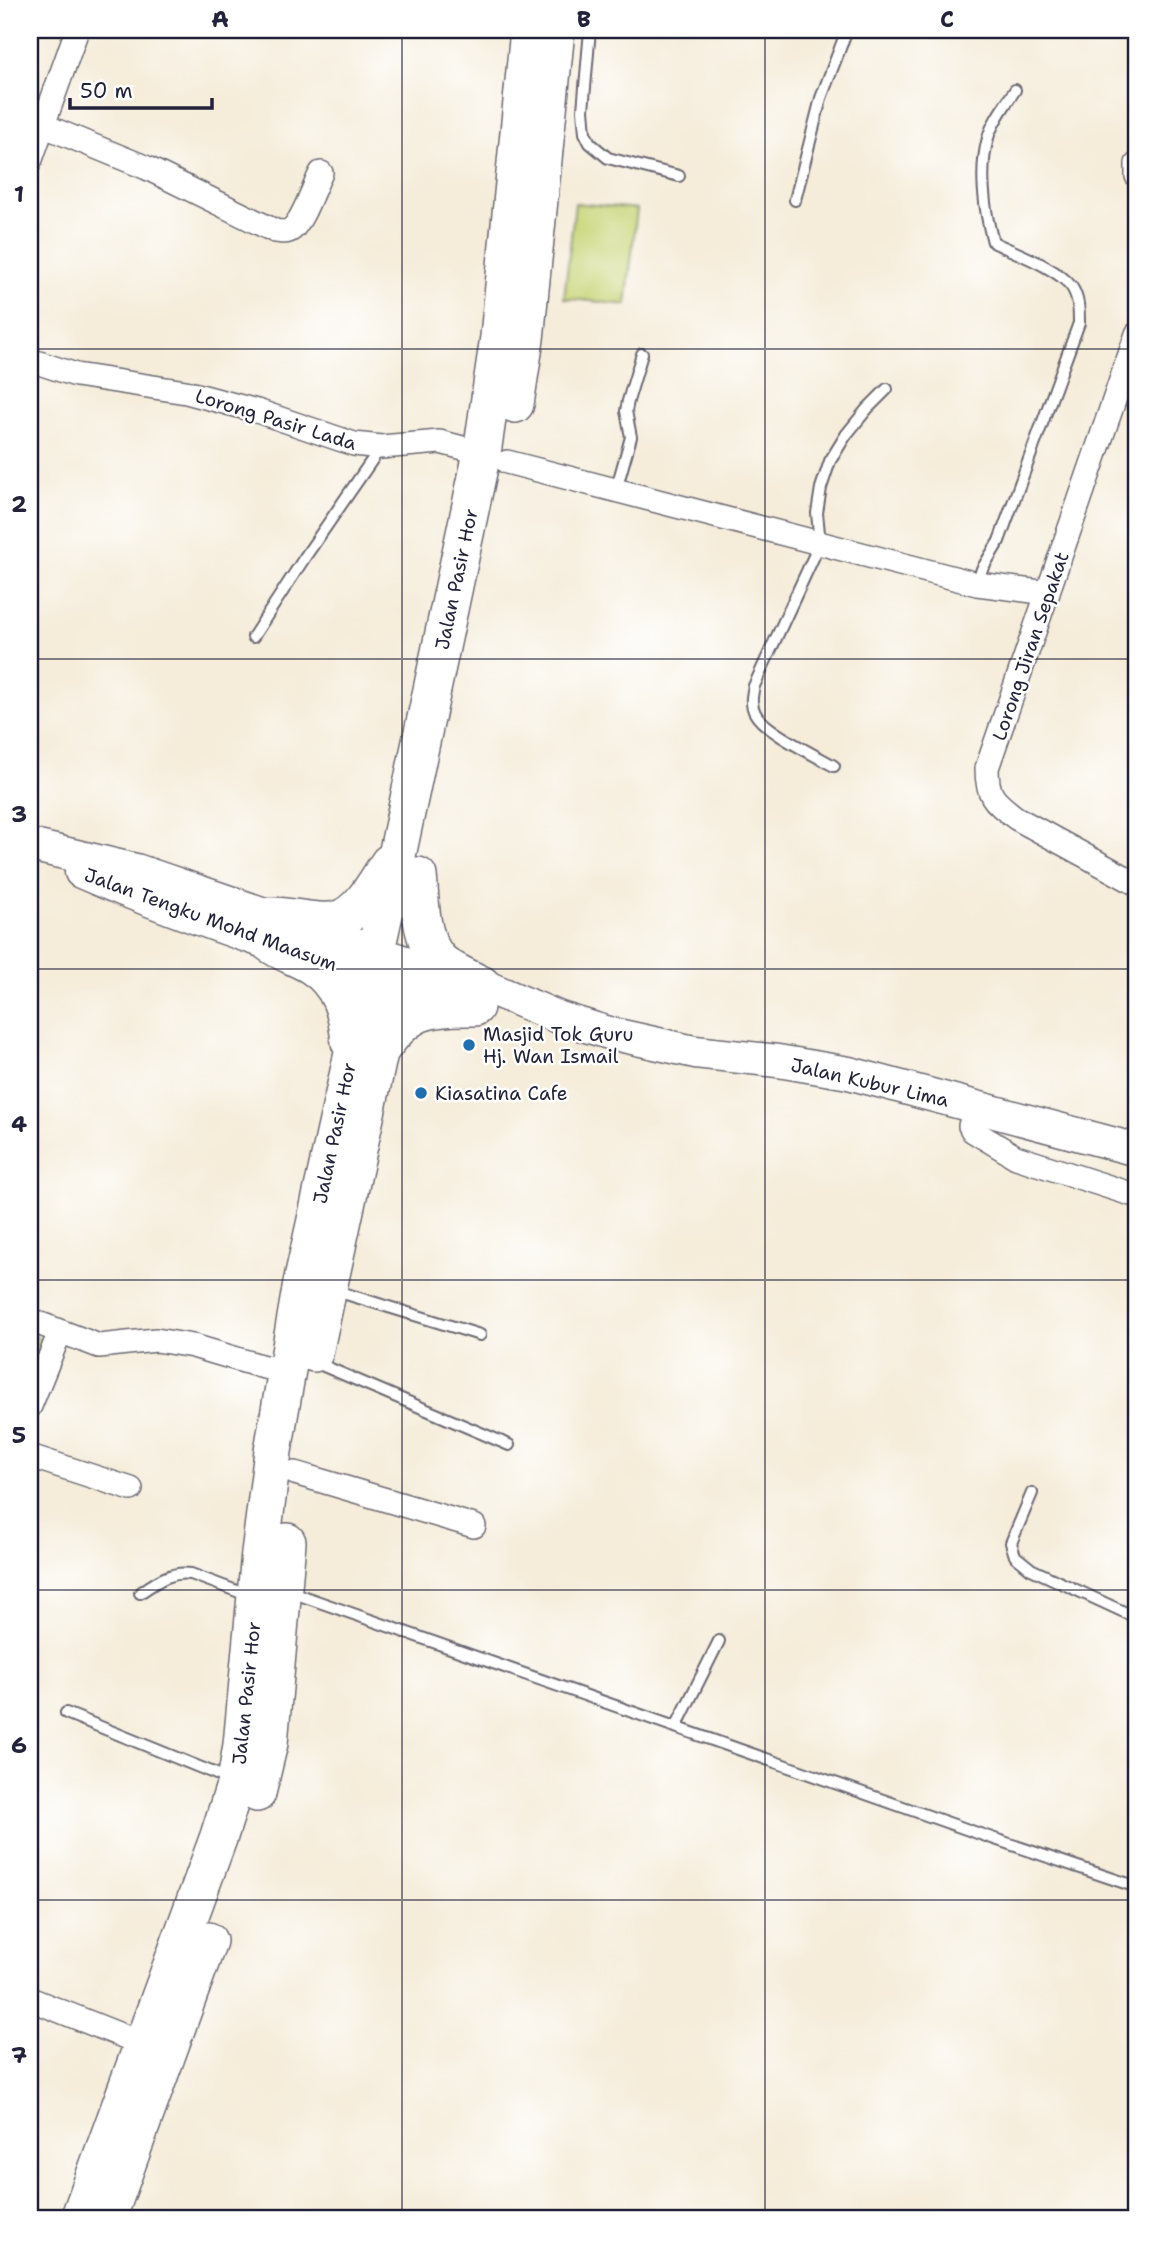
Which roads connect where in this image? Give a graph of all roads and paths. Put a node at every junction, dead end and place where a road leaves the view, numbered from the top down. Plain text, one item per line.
1 (77, 30) edge
2 (530, 30) edge
3 (556, 30) edge
4 (590, 30) edge
5 (847, 30) edge
6 (1015, 90) dead end
7 (564, 108) junction
8 (37, 123) edge
9 (30, 162) edge
10 (1137, 164) edge
11 (321, 173) dead end
12 (678, 176) dead end
13 (1137, 176) edge
14 (796, 200) dead end
15 (1137, 334) edge
16 (642, 354) dead end
17 (30, 359) edge
18 (887, 389) dead end
19 (382, 447) junction
20 (494, 458) junction
21 (616, 490) junction
22 (820, 543) junction
23 (977, 584) junction
24 (1048, 593) junction
25 (253, 637) dead end
26 (834, 766) dead end
27 (30, 847) edge
28 (408, 863) junction
29 (1137, 884) edge
30 (269, 929) junction
31 (385, 968) junction
32 (479, 996) junction
33 (365, 1053) junction
34 (975, 1106) junction
35 (1137, 1150) edge
36 (1137, 1196) edge
37 (327, 1288) junction
38 (30, 1321) edge
39 (60, 1332) junction
40 (480, 1335) dead end
41 (299, 1366) junction
42 (30, 1406) edge
43 (509, 1445) dead end
44 (30, 1456) edge
45 (296, 1473) junction
46 (131, 1489) dead end
47 (1032, 1493) dead end
48 (474, 1526) dead end
49 (140, 1593) dead end
50 (269, 1593) junction
51 (1137, 1618) edge
52 (719, 1640) dead end
53 (66, 1713) dead end
54 (677, 1727) junction
55 (236, 1782) junction
56 (1137, 1887) edge
57 (30, 1999) edge
58 (143, 2044) junction
59 (79, 2219) edge
60 (107, 2219) edge

1 - 8 street
2 - 20 main road, Jalan Pasir Hor
3 - 7 main road, Jalan Pasir Hor
4 - 7 lane
5 - 14 lane
6 - 23 lane
7 - 12 lane
7 - 20 main road, Jalan Pasir Hor
8 - 9 street
8 - 11 street
10 - 13 street
15 - 24 street, Lorong Jiran Sepakat
16 - 21 lane
17 - 19 street, Lorong Pasir Lada
18 - 22 lane
19 - 20 street, Lorong Pasir Lada
19 - 25 lane
20 - 21 street, Lorong Pasir Lada
20 - 28 main road, Jalan Pasir Hor
21 - 22 street, Lorong Pasir Lada
22 - 23 street, Lorong Pasir Lada
22 - 26 lane
23 - 24 street, Lorong Pasir Lada
24 - 29 street, Lorong Jiran Sepakat
27 - 30 main road, Jalan Tengku Mohd Maasum
28 - 30 main road
28 - 31 main road, Jalan Pasir Hor
28 - 32 main road
30 - 31 main road, Jalan Tengku Mohd Maasum
30 - 33 main road
31 - 32 main road, Jalan Kubur Lima
31 - 33 main road, Jalan Pasir Hor
32 - 33 main road
32 - 34 main road, Jalan Kubur Lima
33 - 37 main road, Jalan Pasir Hor
33 - 41 main road, Jalan Pasir Hor
34 - 35 main road, Jalan Kubur Lima
34 - 36 street
37 - 40 lane
37 - 41 main road, Jalan Pasir Hor
38 - 39 street
39 - 41 street
39 - 42 street
41 - 43 lane
41 - 45 main road, Jalan Pasir Hor
41 - 50 main road, Jalan Pasir Hor
44 - 46 street
45 - 48 street
45 - 50 main road, Jalan Pasir Hor
47 - 51 lane
49 - 50 lane
50 - 54 lane
50 - 55 main road, Jalan Pasir Hor
50 - 60 main road, Jalan Pasir Hor
52 - 54 lane
53 - 55 lane
54 - 56 lane
55 - 58 main road, Jalan Pasir Hor
57 - 58 street
58 - 59 main road, Jalan Pasir Hor

